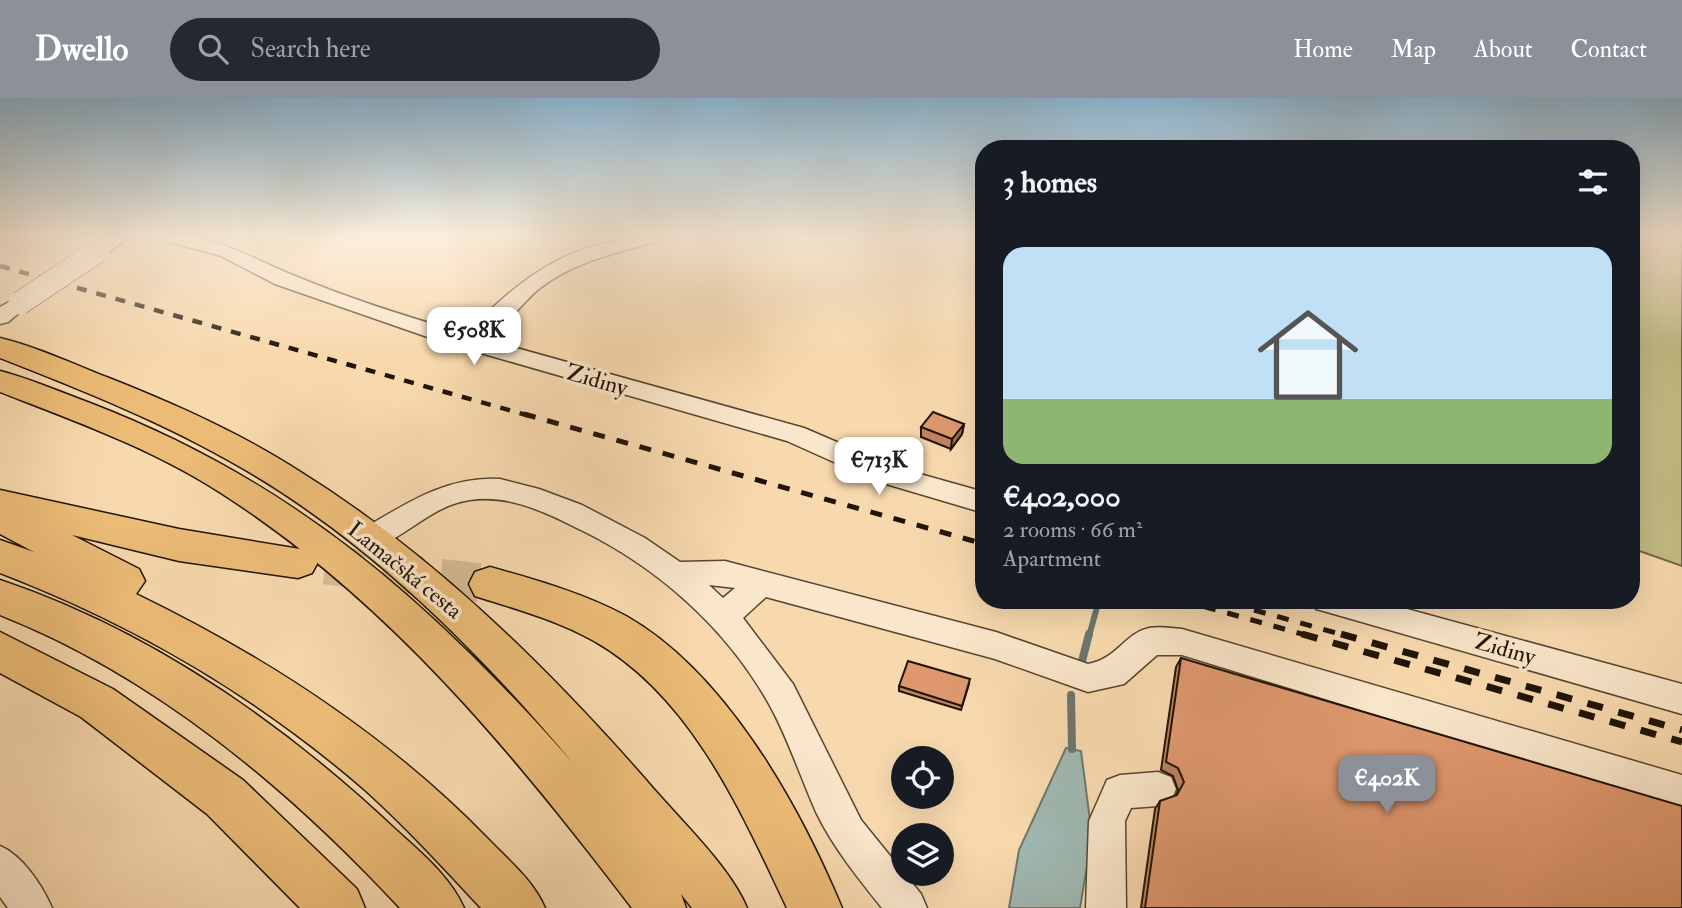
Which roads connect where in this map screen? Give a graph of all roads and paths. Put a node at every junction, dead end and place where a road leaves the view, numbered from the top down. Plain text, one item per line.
1 (62, 275) edge
2 (275, 275) edge
3 (544, 275) edge
4 (0, 317) edge
5 (480, 333) dead end
6 (0, 347) edge
7 (4, 384) edge
8 (975, 500) edge
9 (0, 504) edge
10 (0, 517) edge
11 (370, 538) junction
12 (0, 556) edge
13 (298, 562) tunnel mouth
14 (676, 574) junction
15 (761, 583) junction
16 (490, 584) tunnel mouth
17 (0, 597) edge
18 (1359, 609) edge
19 (144, 615) junction
20 (721, 618) junction
21 (0, 651) edge
22 (1682, 699) edge
23 (1158, 789) dead end
24 (1682, 792) edge
25 (0, 865) edge
26 (32, 908) edge
27 (338, 908) edge
28 (437, 908) edge
29 (518, 908) edge
30 (662, 908) edge
31 (723, 908) edge
32 (816, 908) edge
33 (906, 908) edge
34 (1106, 908) edge

1 - 4 street, bridge
2 - 8 street, Zidiny
3 - 5 street
6 - 11 main road, Lamačská cesta
7 - 30 main road, Lamačská cesta
9 - 13 highway
10 - 19 highway
11 - 14 street
11 - 31 main road, Lamačská cesta
12 - 19 highway
14 - 15 street
14 - 20 street
15 - 20 street
15 - 24 street
16 - 32 highway
17 - 28 highway
18 - 22 street, Zidiny
19 - 29 highway
20 - 33 street
21 - 27 highway
23 - 34 street
25 - 26 street

